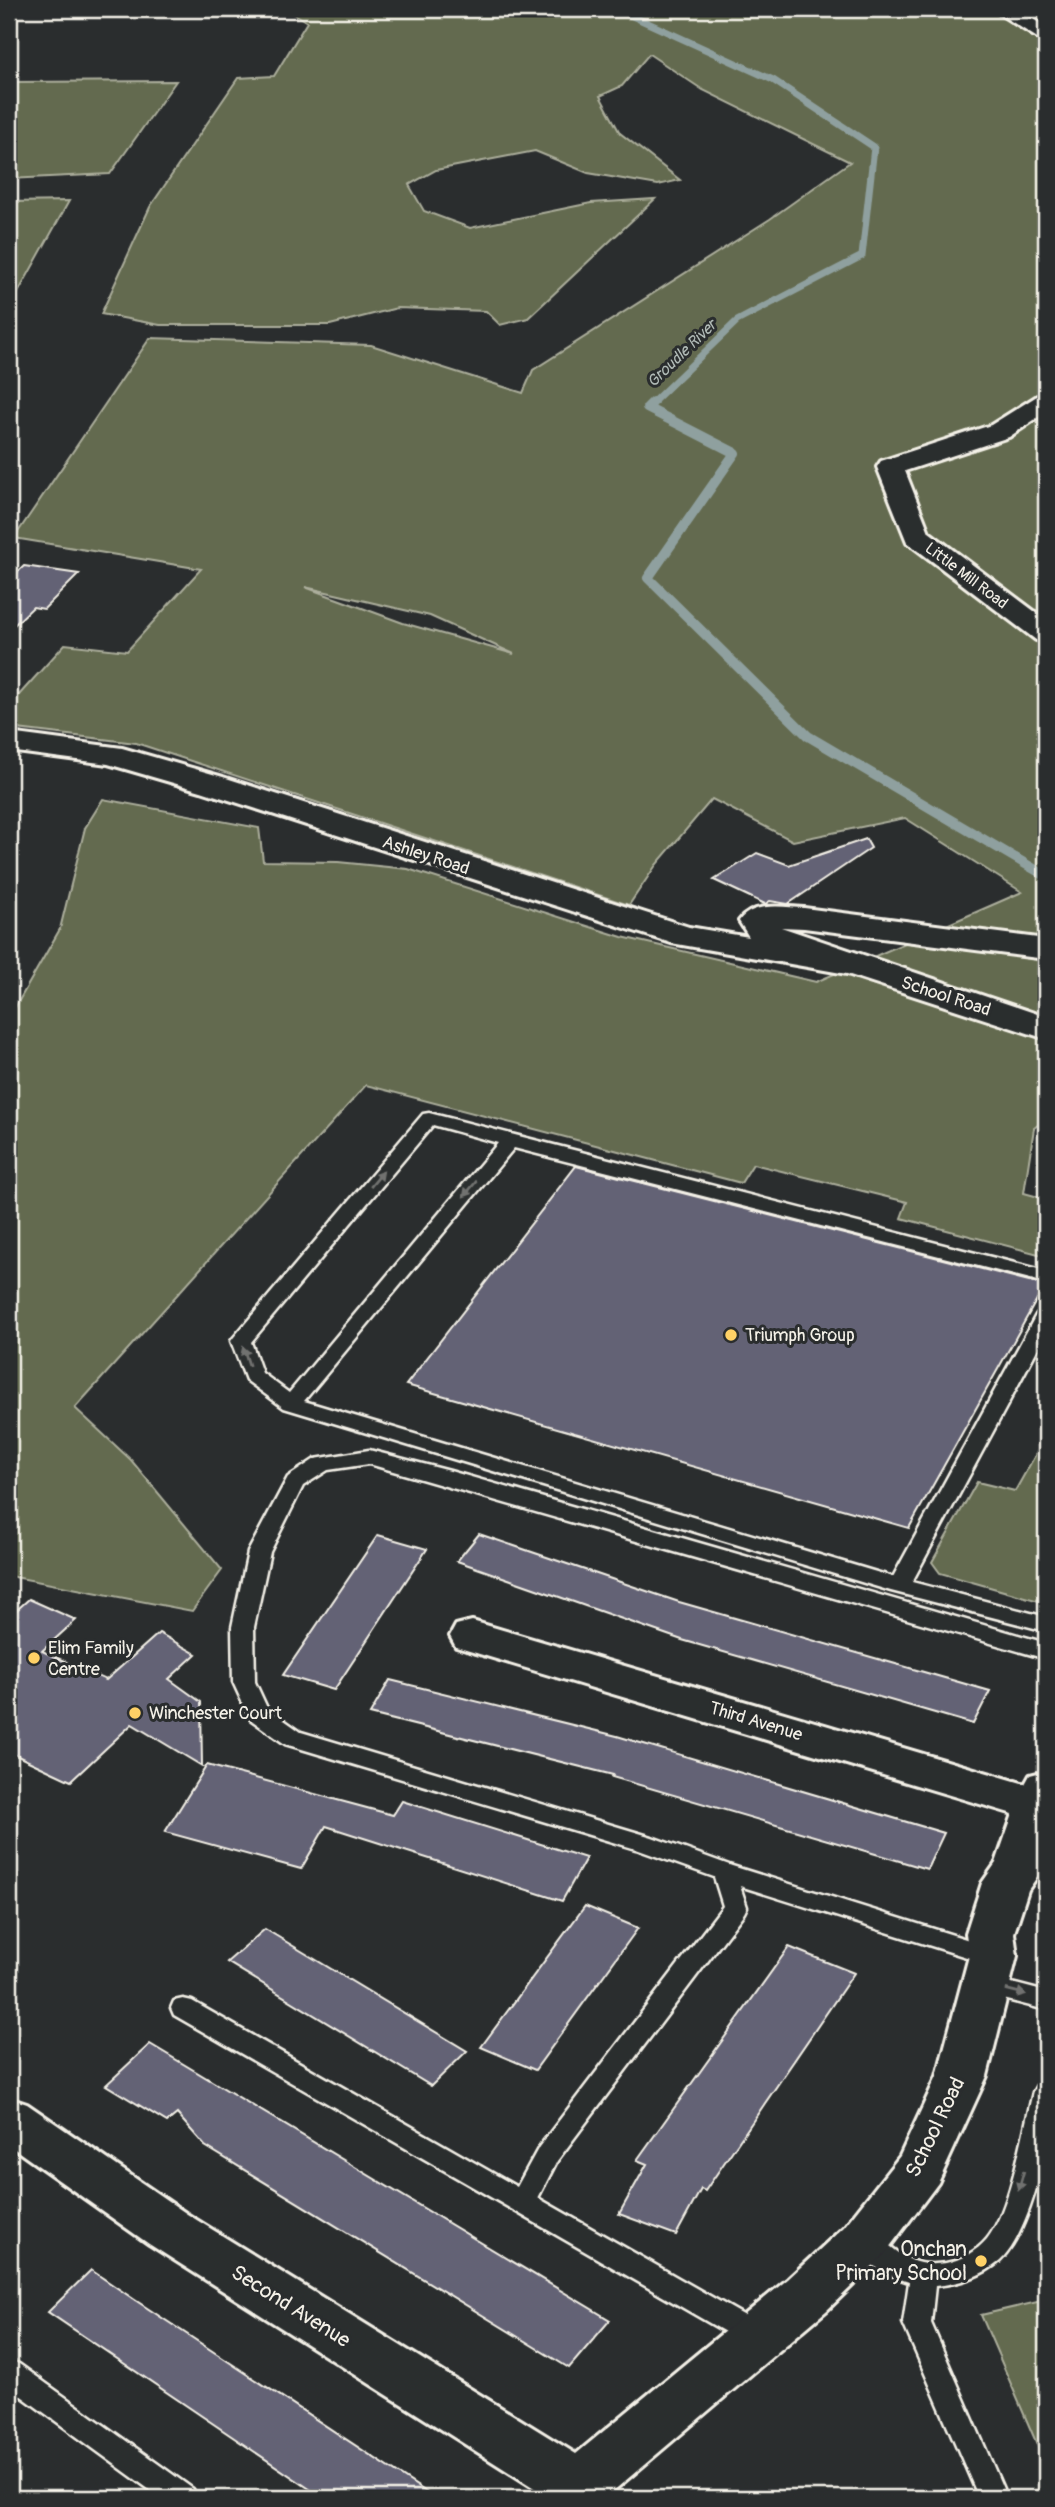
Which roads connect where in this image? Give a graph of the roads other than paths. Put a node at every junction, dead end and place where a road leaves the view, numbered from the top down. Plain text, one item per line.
1 (1002, 9) edge
2 (1046, 35) edge
3 (1046, 401) edge
4 (1046, 634) edge
5 (9, 743) edge
6 (1046, 949) edge
7 (845, 964) junction
8 (1046, 1029) edge
9 (510, 1141) junction
10 (1046, 1277) edge
11 (1046, 1315) edge
12 (291, 1404) junction
13 (898, 1586) junction
14 (1046, 1624) edge
15 (472, 1636) dead end
16 (1046, 1651) edge
17 (1043, 1796) edge
18 (723, 1872) junction
19 (989, 1970) junction
20 (1046, 2001) edge
21 (183, 2008) dead end
22 (1046, 2092) edge
23 (9, 2118) edge
24 (522, 2203) junction
25 (863, 2242) junction
26 (923, 2276) junction
27 (758, 2337) junction
28 (9, 2372) edge
29 (572, 2492) edge
30 (183, 2498) edge
31 (993, 2498) edge

1 - 2 street
3 - 4 street, Little Mill Road
5 - 7 street, Ashley Road
6 - 7 street
7 - 8 street, School Road
9 - 10 lane
9 -> 12 lane
12 -> 9 lane
11 - 13 lane
12 - 13 lane
13 - 14 lane
15 - 17 street, Third Avenue
16 - 18 lane
17 - 19 street, School Road
18 - 19 lane
18 - 24 lane
19 -> 20 lane
19 - 25 street, School Road
21 - 24 lane
22 -> 26 lane
23 - 29 street, Second Avenue
24 - 27 lane
25 - 26 lane
25 - 27 street, School Road
26 - 31 lane
27 - 29 street, School Road
28 - 30 lane

